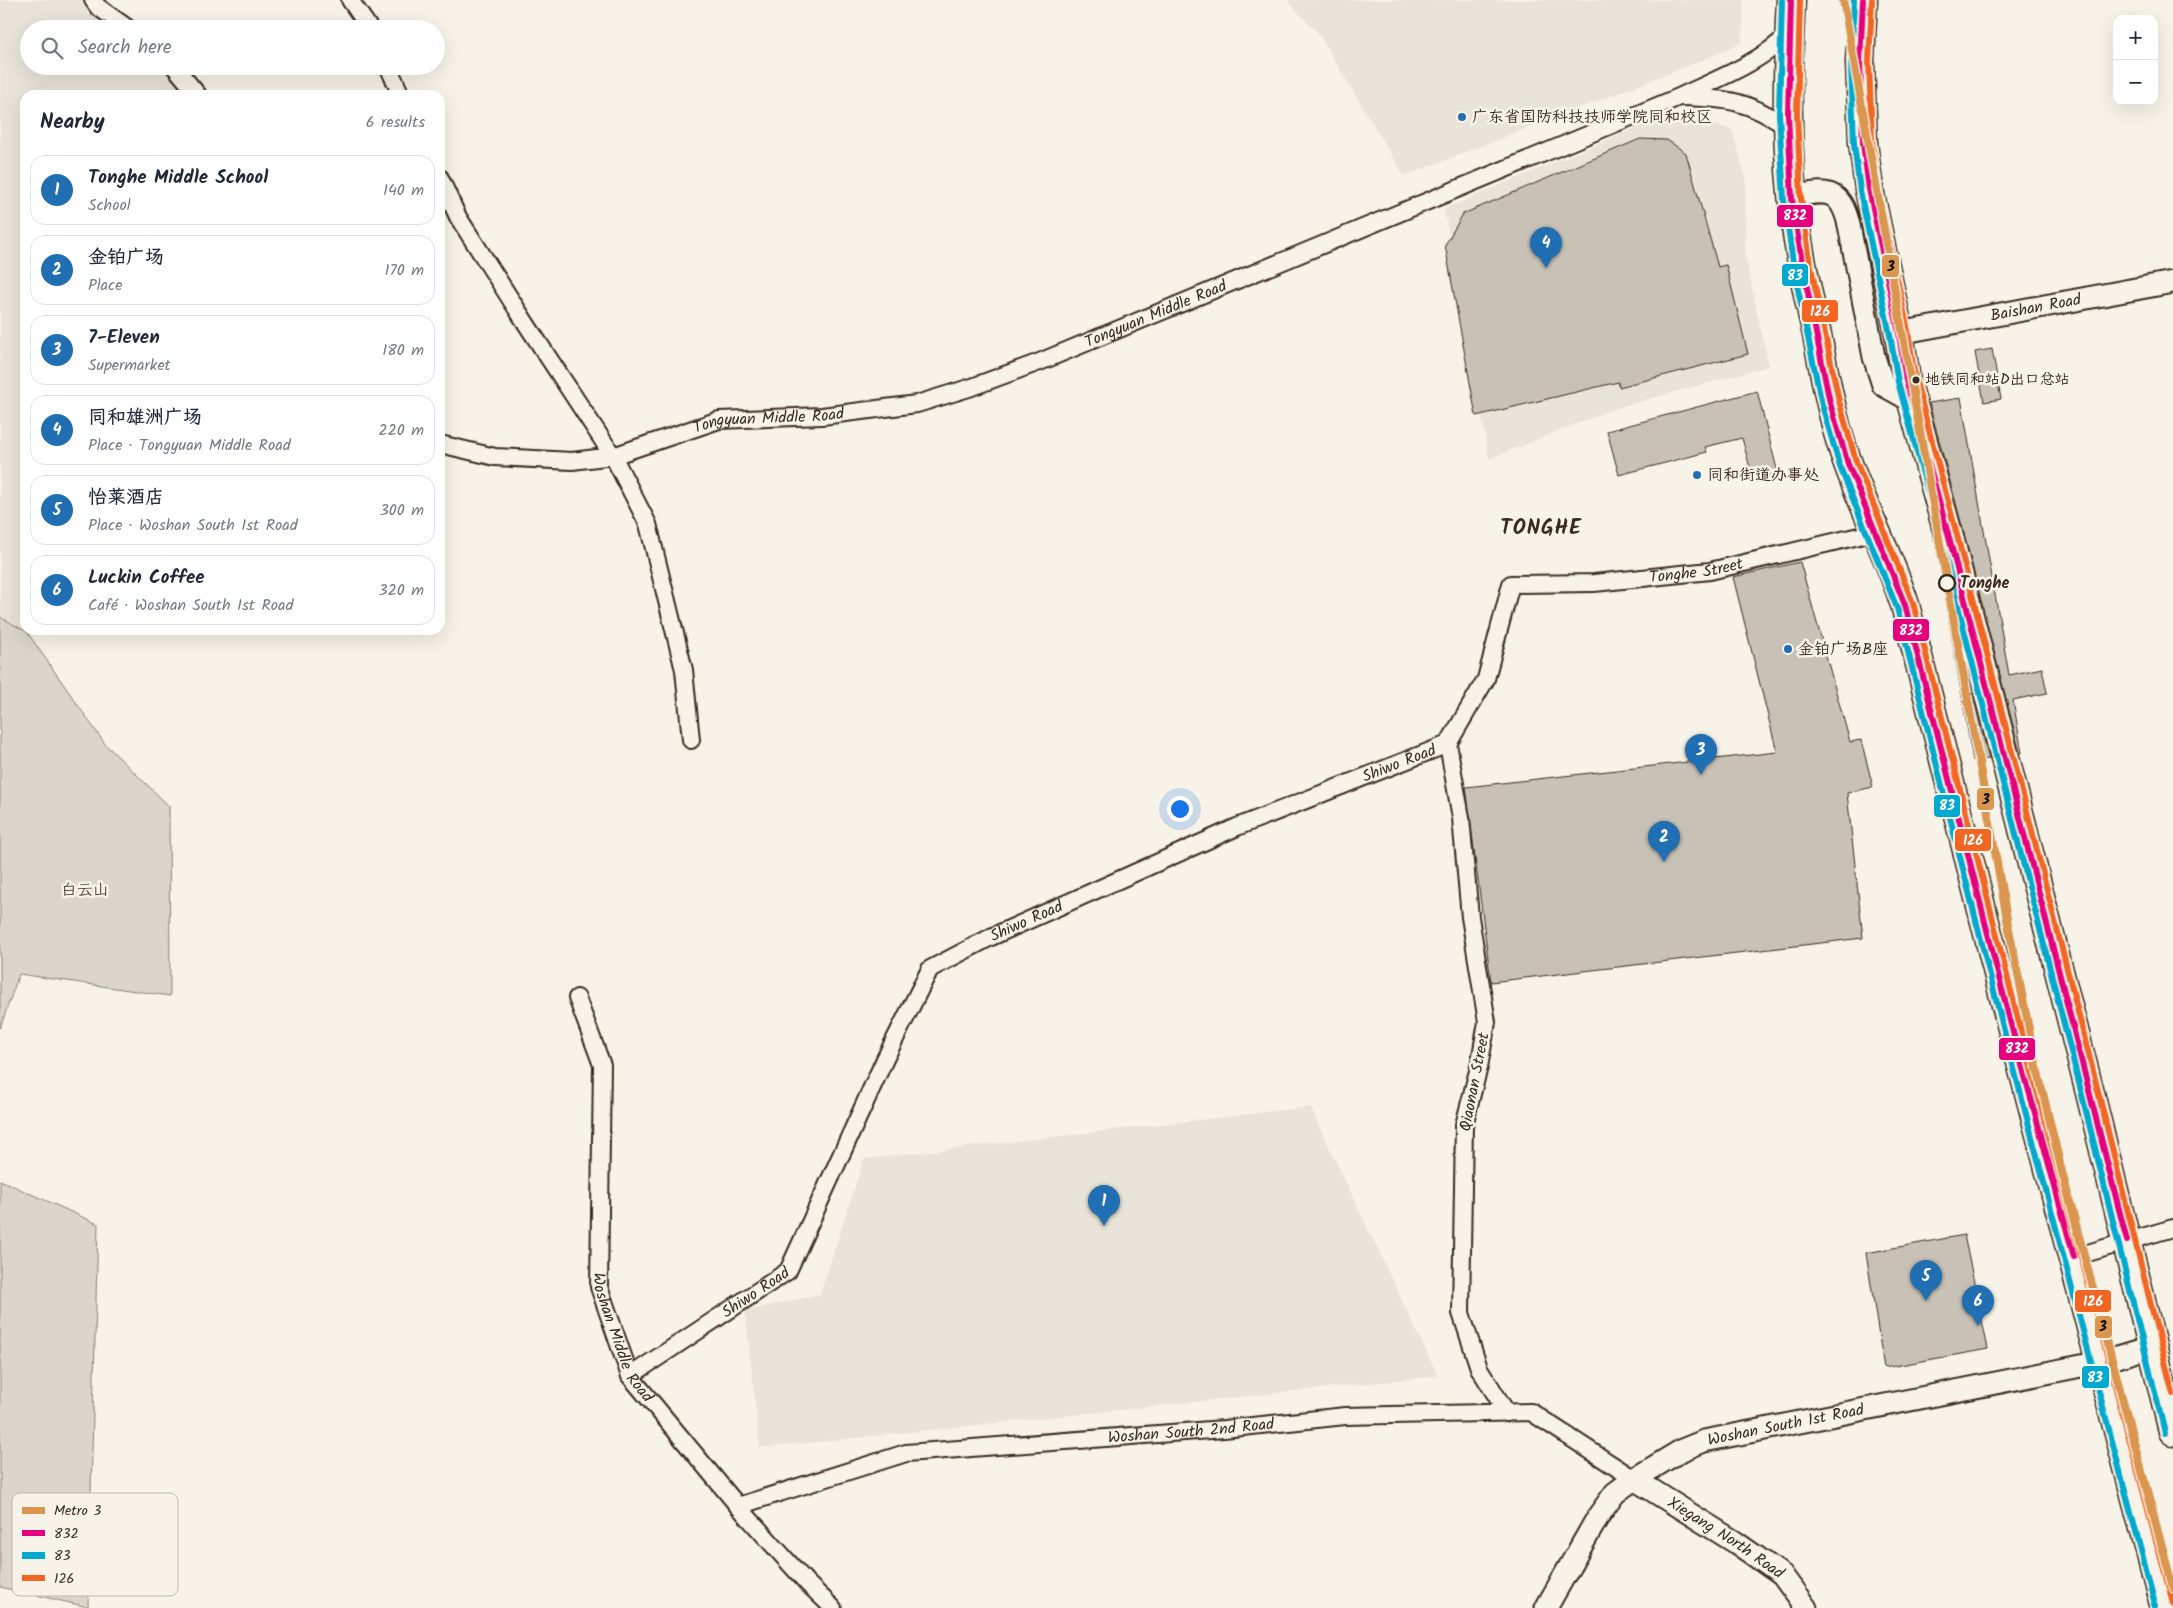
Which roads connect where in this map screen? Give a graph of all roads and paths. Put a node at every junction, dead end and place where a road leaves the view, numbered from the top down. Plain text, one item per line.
1 (93, 0) edge
2 (350, 0) edge
3 (1791, 0) edge
4 (1863, 0) edge
5 (116, 20) edge
6 (364, 20) edge
7 (1789, 34) junction
8 (181, 75) edge
9 (392, 75) edge
10 (194, 90) edge
11 (400, 90) edge
12 (1679, 97) junction
13 (1788, 128) junction
14 (445, 189) edge
15 (1792, 197) junction
16 (2173, 282) edge
17 (1899, 333) junction
18 (1910, 400) junction
19 (445, 445) edge
20 (614, 456) junction
21 (1876, 532) junction
22 (1511, 584) joint
23 (691, 740) dead end
24 (1448, 744) junction
25 (577, 998) dead end
26 (2173, 1228) edge
27 (2127, 1241) junction
28 (2074, 1257) junction
29 (2151, 1347) junction
30 (2100, 1362) junction
31 (630, 1376) junction
32 (1507, 1413) junction
33 (2173, 1431) edge
34 (1634, 1479) junction
35 (738, 1506) junction
36 (833, 1608) edge
37 (1546, 1608) edge
38 (1806, 1608) edge
39 (2165, 1608) edge

1 - 5 street
2 - 6 street
3 - 7 highway
4 - 17 highway
7 - 12 street, Tongyuan Middle Road
7 - 13 highway
8 - 10 street
9 - 11 street
12 - 13 street
12 - 20 street, Tongyuan Middle Road
13 - 15 highway
14 - 20 street
15 - 18 street
15 - 21 highway
16 - 17 street, Baishan Road
17 - 18 highway
18 - 27 highway
19 - 20 street, Tongyuan Middle Road
20 - 23 street
21 - 22 street, Tonghe Street
21 - 28 highway
22 - 24 street, Shiwo Road
24 - 31 street, Shiwo Road
24 - 32 street, Qiaonan Street
25 - 31 street, Woshan Middle Road
26 - 27 street
27 - 28 street
27 - 29 highway
28 - 30 highway
29 - 30 street, Woshan South 1st Road
29 - 33 highway
30 - 34 street, Woshan South 1st Road
30 - 39 highway
31 - 35 street, Woshan Middle Road
32 - 34 street, Woshan South 2nd Road
32 - 35 street, Woshan South 2nd Road
34 - 37 street, Woshan South 1st Road
34 - 38 street, Xiegang North Road
35 - 36 street, Woshan Middle Road

